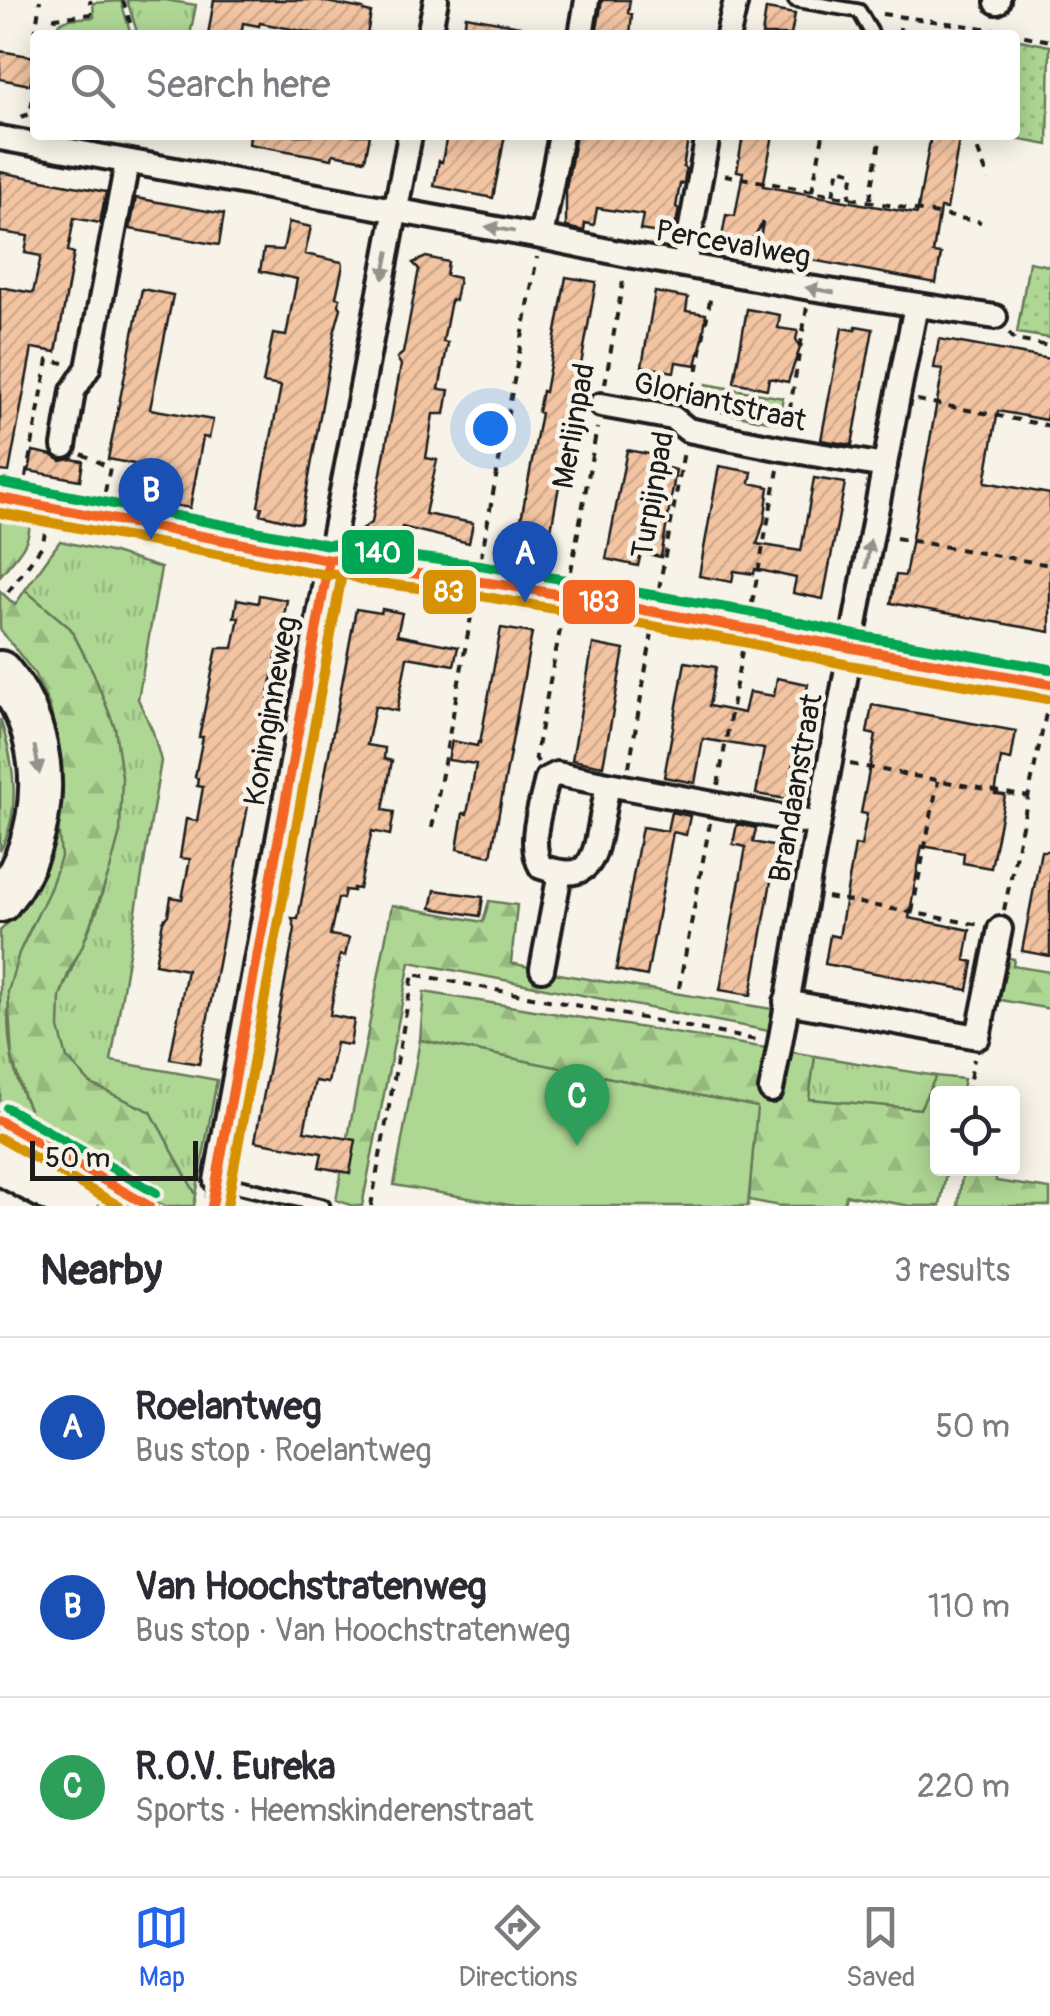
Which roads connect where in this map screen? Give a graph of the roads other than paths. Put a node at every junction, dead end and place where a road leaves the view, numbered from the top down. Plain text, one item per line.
1 (436, 0) edge
2 (588, 0) edge
3 (736, 0) edge
4 (795, 0) edge
5 (430, 30) edge
6 (581, 30) edge
7 (729, 30) edge
8 (870, 30) edge
9 (8, 140) edge
10 (409, 140) edge
11 (560, 140) edge
12 (707, 140) edge
13 (127, 163) junction
14 (396, 212) junction
15 (541, 237) junction
16 (684, 265) junction
17 (916, 306) junction
18 (995, 317) road end
19 (601, 405) road end
20 (64, 446) road end
21 (885, 466) junction
22 (11, 500) edge
23 (329, 560) junction
24 (852, 650) junction
25 (0, 672) edge
26 (1049, 694) edge
27 (617, 785) junction
28 (818, 824) junction
29 (560, 873) junction
30 (0, 901) edge
31 (1000, 929) road end
32 (542, 968) dead end
33 (786, 1002) junction
34 (771, 1090) dead end
35 (0, 1121) edge
36 (0, 1162) edge
37 (215, 1189) joint
38 (78, 1206) edge
39 (150, 1206) edge
40 (323, 1206) edge

1 - 5 street
2 - 6 street
3 - 7 street
4 - 8 lane
9 - 13 street, Percevalweg
10 - 14 street, Koninginneweg
11 - 15 street
12 - 16 street
13 - 14 street, Percevalweg
13 - 20 street
15 -> 14 street, Percevalweg
14 -> 23 street, Koninginneweg
15 - 16 street, Percevalweg
17 -> 16 street, Percevalweg
17 - 18 street, Percevalweg
17 - 21 street, Brandaanstraat
19 - 21 street, Gloriantstraat
24 -> 21 street, Brandaanstraat
22 - 23 street
23 - 24 street
23 - 37 street, Koninginneweg
24 - 26 street
24 - 28 street, Brandaanstraat
25 -> 30 highway
27 - 28 street
27 - 29 street
27 - 29 street
28 - 33 street, Brandaanstraat
29 - 32 street
31 - 33 street
33 - 34 street, Brandaanstraat
35 - 39 lane
36 - 38 highway
37 - 40 lane, Koninginneweg

